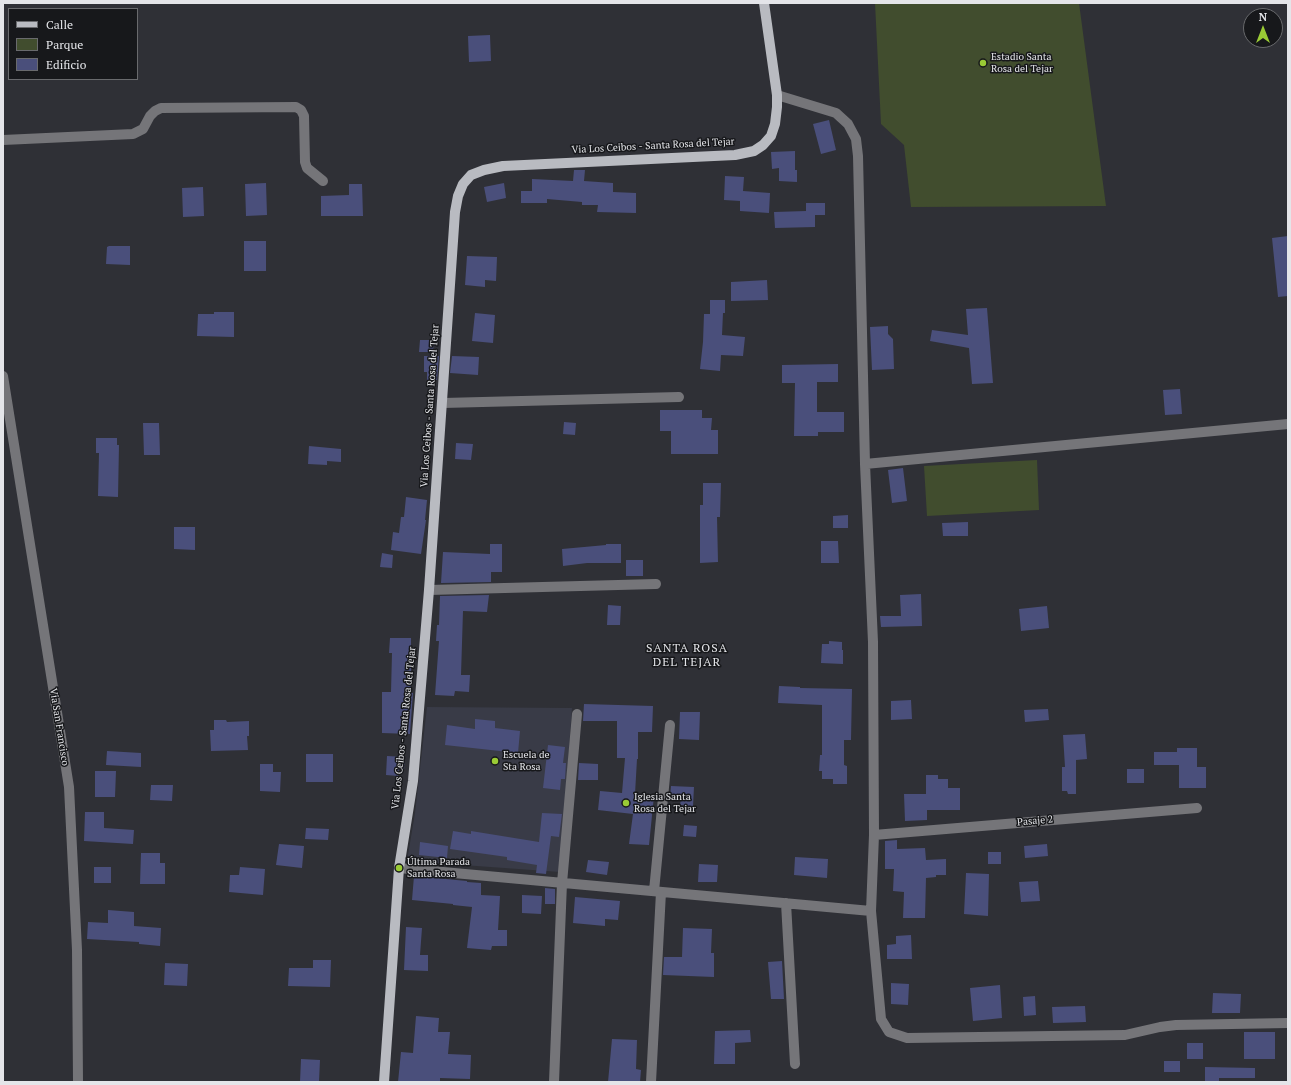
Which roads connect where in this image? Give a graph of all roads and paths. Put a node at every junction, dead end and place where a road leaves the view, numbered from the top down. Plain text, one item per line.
1 (764, 3) edge
2 (777, 95) junction
3 (3, 140) edge
4 (323, 181) dead end
5 (3, 376) edge
6 (679, 397) dead end
7 (443, 403) junction
8 (1288, 424) edge
9 (865, 464) junction
10 (656, 584) dead end
11 (429, 590) junction
12 (577, 714) dead end
13 (670, 725) dead end
14 (1197, 808) dead end
15 (874, 835) junction
16 (399, 868) junction
17 (562, 883) junction
18 (657, 892) junction
19 (786, 902) junction
20 (871, 911) junction
21 (1288, 1023) edge
22 (794, 1064) dead end
23 (78, 1082) edge
24 (384, 1082) edge
25 (554, 1082) edge
26 (651, 1082) edge

1 - 2 main road, Via Los Ceibos - Santa Rosa del Tejar
2 - 7 main road, Via Los Ceibos - Santa Rosa del Tejar
2 - 9 street
3 - 4 street
5 - 23 street, Via San Francisco
6 - 7 street
7 - 11 main road, Via Los Ceibos - Santa Rosa del Tejar
8 - 9 street
9 - 15 street
10 - 11 street
11 - 16 main road, Via Los Ceibos - Santa Rosa del Tejar
12 - 17 street
13 - 18 street
14 - 15 street, Pasaje 2
15 - 20 street
16 - 17 street
16 - 24 main road, Via Los Ceibos - Santa Rosa del Tejar
17 - 18 street
17 - 25 street
18 - 19 street
18 - 26 street
19 - 20 street
19 - 22 street
20 - 21 street

